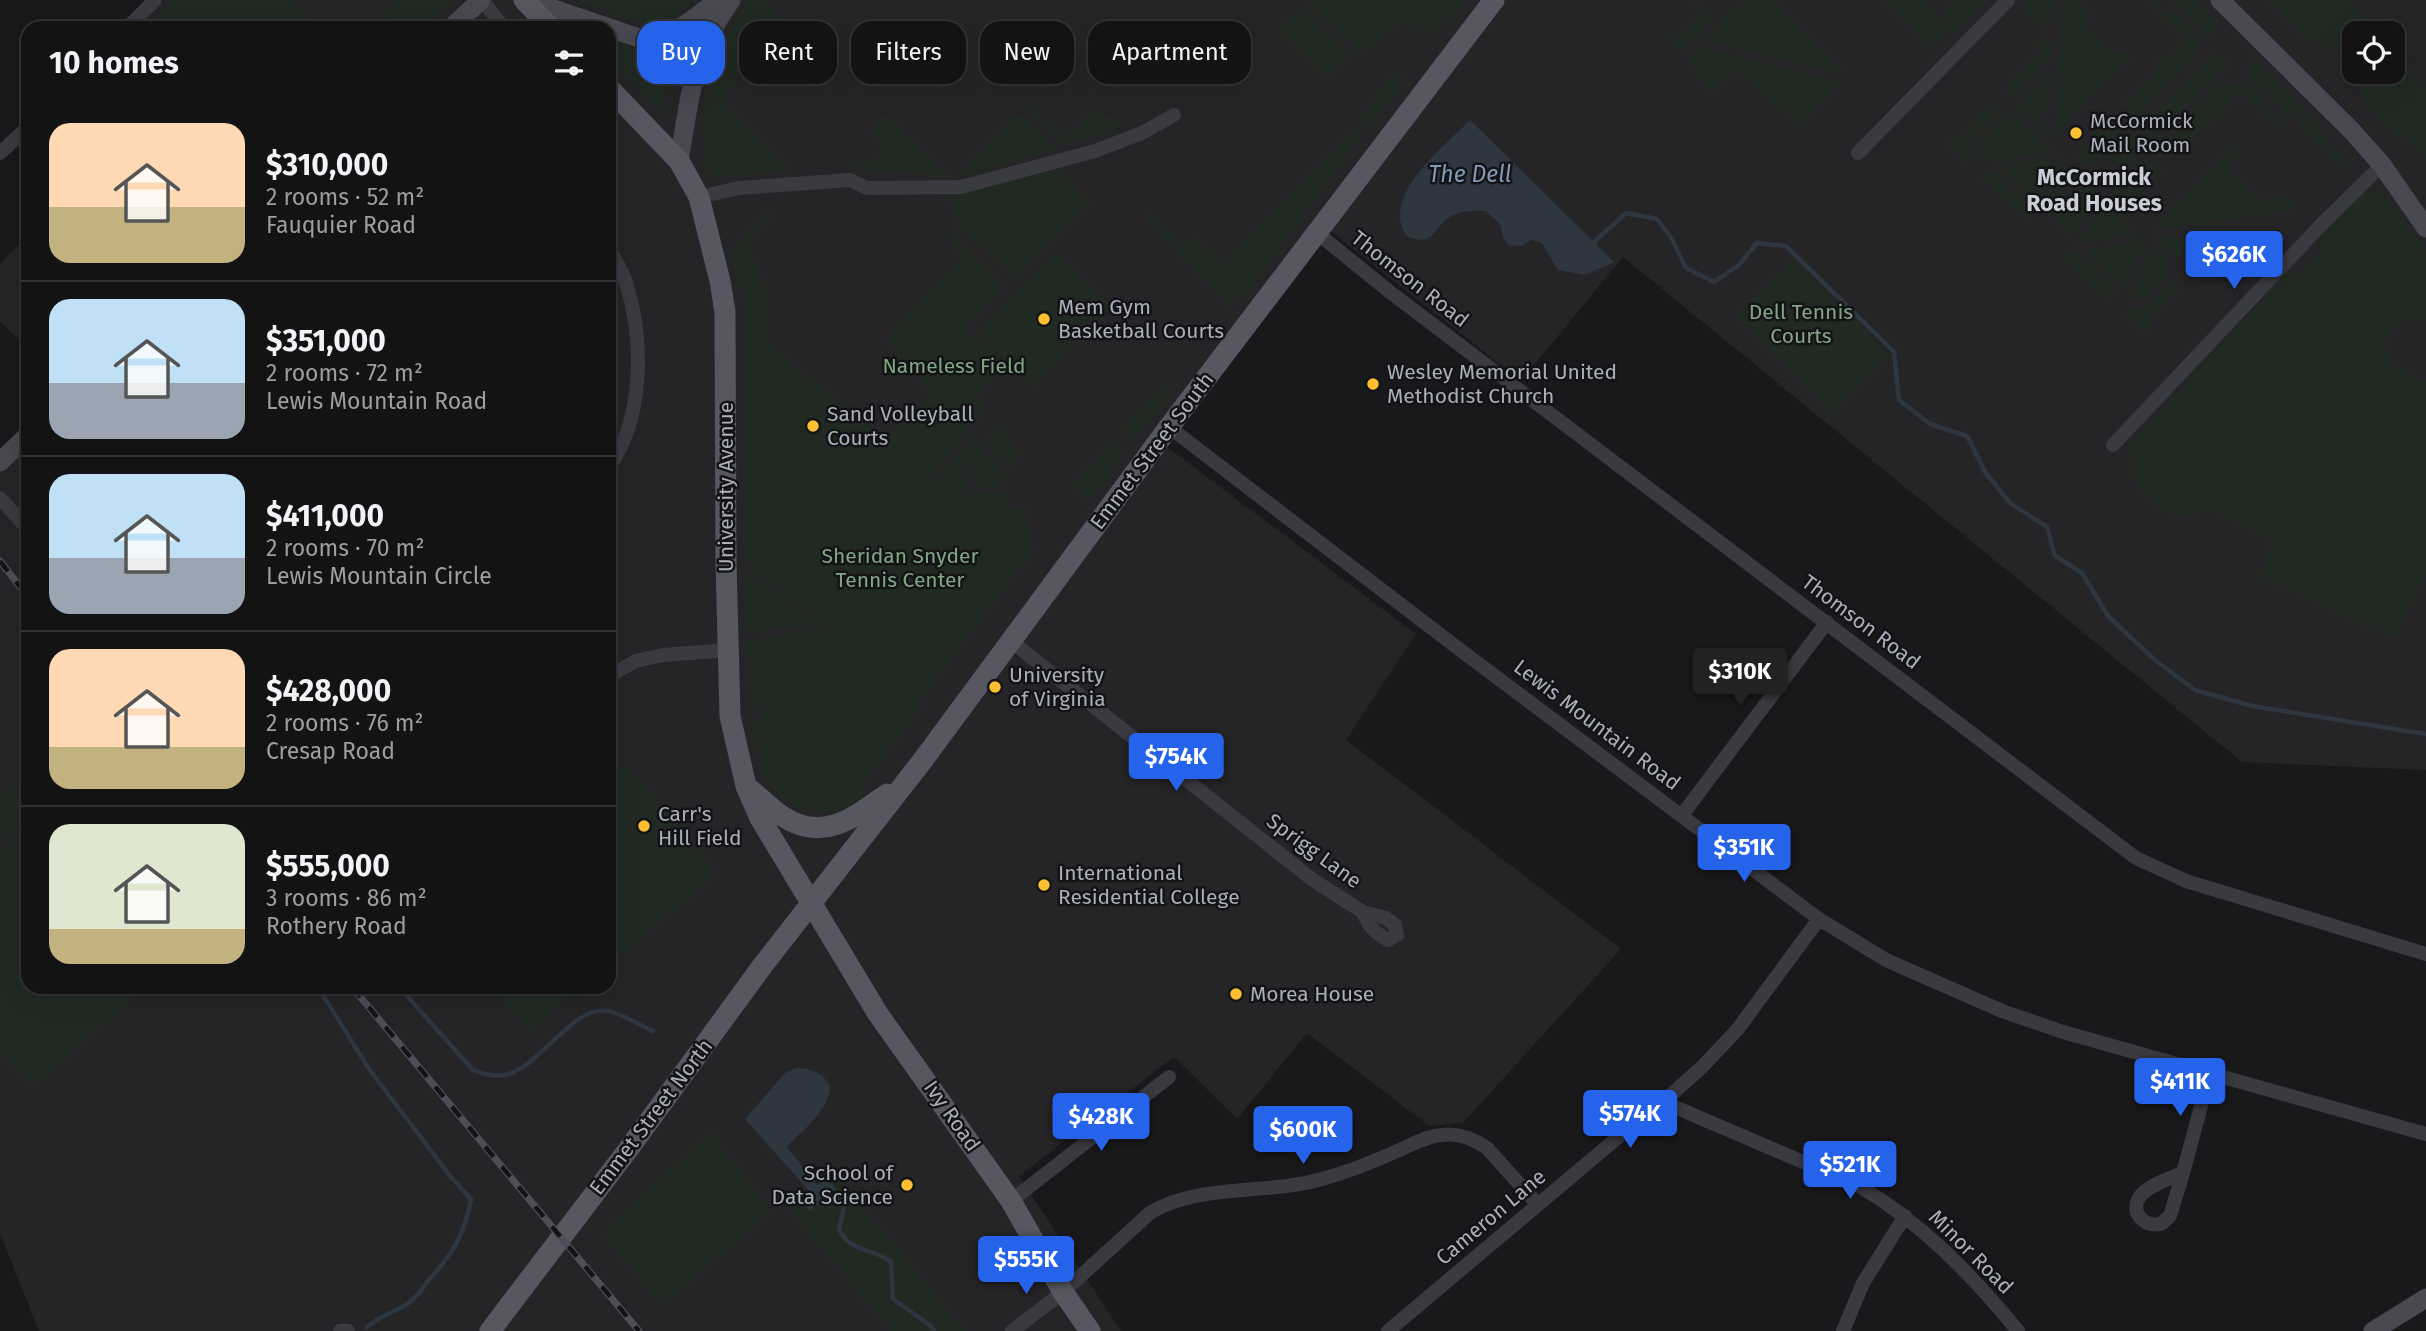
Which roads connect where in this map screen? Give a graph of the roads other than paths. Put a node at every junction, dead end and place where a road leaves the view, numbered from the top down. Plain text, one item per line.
1 (155, 0) edge
2 (482, 0) edge
3 (525, 0) edge
4 (718, 0) edge
5 (731, 0) edge
6 (1493, 0) edge
7 (2008, 0) edge
8 (2220, 0) edge
9 (134, 21) edge
10 (459, 21) edge
11 (498, 21) edge
12 (544, 21) edge
13 (588, 21) edge
14 (690, 21) edge
15 (717, 21) edge
16 (616, 30) edge
17 (637, 37) edge
18 (694, 84) edge
19 (616, 95) edge
20 (1174, 115) dead end
21 (21, 134) edge
22 (0, 153) edge
23 (1858, 153) dead end
24 (679, 162) junction
25 (2382, 165) junction
26 (699, 197) junction
27 (2426, 228) edge
28 (1317, 233) junction
29 (616, 263) edge
30 (1169, 427) junction
31 (21, 442) edge
32 (2113, 445) dead end
33 (616, 457) edge
34 (0, 462) edge
35 (0, 498) edge
36 (21, 520) edge
37 (1826, 622) junction
38 (1011, 640) junction
39 (728, 650) junction
40 (616, 672) edge
41 (906, 781) junction
42 (746, 786) junction
43 (1682, 815) junction
44 (812, 902) junction
45 (1363, 912) dead end
46 (1819, 919) junction
47 (2426, 954) edge
48 (2210, 1073) junction
49 (1169, 1077) dead end
50 (1663, 1102) junction
51 (2426, 1134) edge
52 (2183, 1172) dead end
53 (1011, 1201) junction
54 (1538, 1205) junction
55 (1905, 1216) junction
56 (1063, 1292) junction
57 (2426, 1298) edge
58 (340, 1331) edge
59 (348, 1331) edge
60 (490, 1331) edge
61 (1012, 1331) edge
62 (1090, 1331) edge
63 (1388, 1331) edge
64 (1843, 1331) edge
65 (2018, 1331) edge
66 (2373, 1331) edge

1 - 9 street
2 - 10 street
2 - 11 street
3 - 12 main road
3 - 13 street
4 - 14 street
5 - 15 street
6 - 28 main road, Emmet Street South
7 - 23 street
8 - 25 street
16 - 17 street
18 - 24 street
19 - 24 main road, University Avenue
20 - 26 street
21 - 22 street
24 - 26 main road, University Avenue
25 - 27 street
25 - 32 street
26 - 39 main road, University Avenue
28 - 30 main road, Emmet Street South
28 - 37 street, Thomson Road
29 - 33 street
30 - 38 main road, Emmet Street South
30 - 43 street, Lewis Mountain Road
31 - 34 street
35 - 36 street
37 - 43 street
37 - 47 street, Thomson Road
38 - 41 main road, Emmet Street South
38 - 45 street, Sprigg Lane
39 - 40 street
39 - 42 main road, University Avenue
41 - 42 main road
41 - 44 main road, Emmet Street South
42 - 44 main road, University Avenue
43 - 46 street, Lewis Mountain Road
44 - 53 main road, Ivy Road
44 - 60 main road, Emmet Street North
46 - 48 street, Lewis Mountain Road
46 - 50 street, Cameron Lane
48 - 51 street, Lewis Mountain Road
48 - 52 street
49 - 53 street
50 - 54 street, Cameron Lane
50 - 55 street, Minor Road
53 - 56 main road, Ivy Road
54 - 56 street
54 - 63 street, Cameron Lane
55 - 64 street
55 - 65 street, Minor Road
56 - 61 street
56 - 62 main road, Ivy Road
57 - 66 street
58 - 59 street

